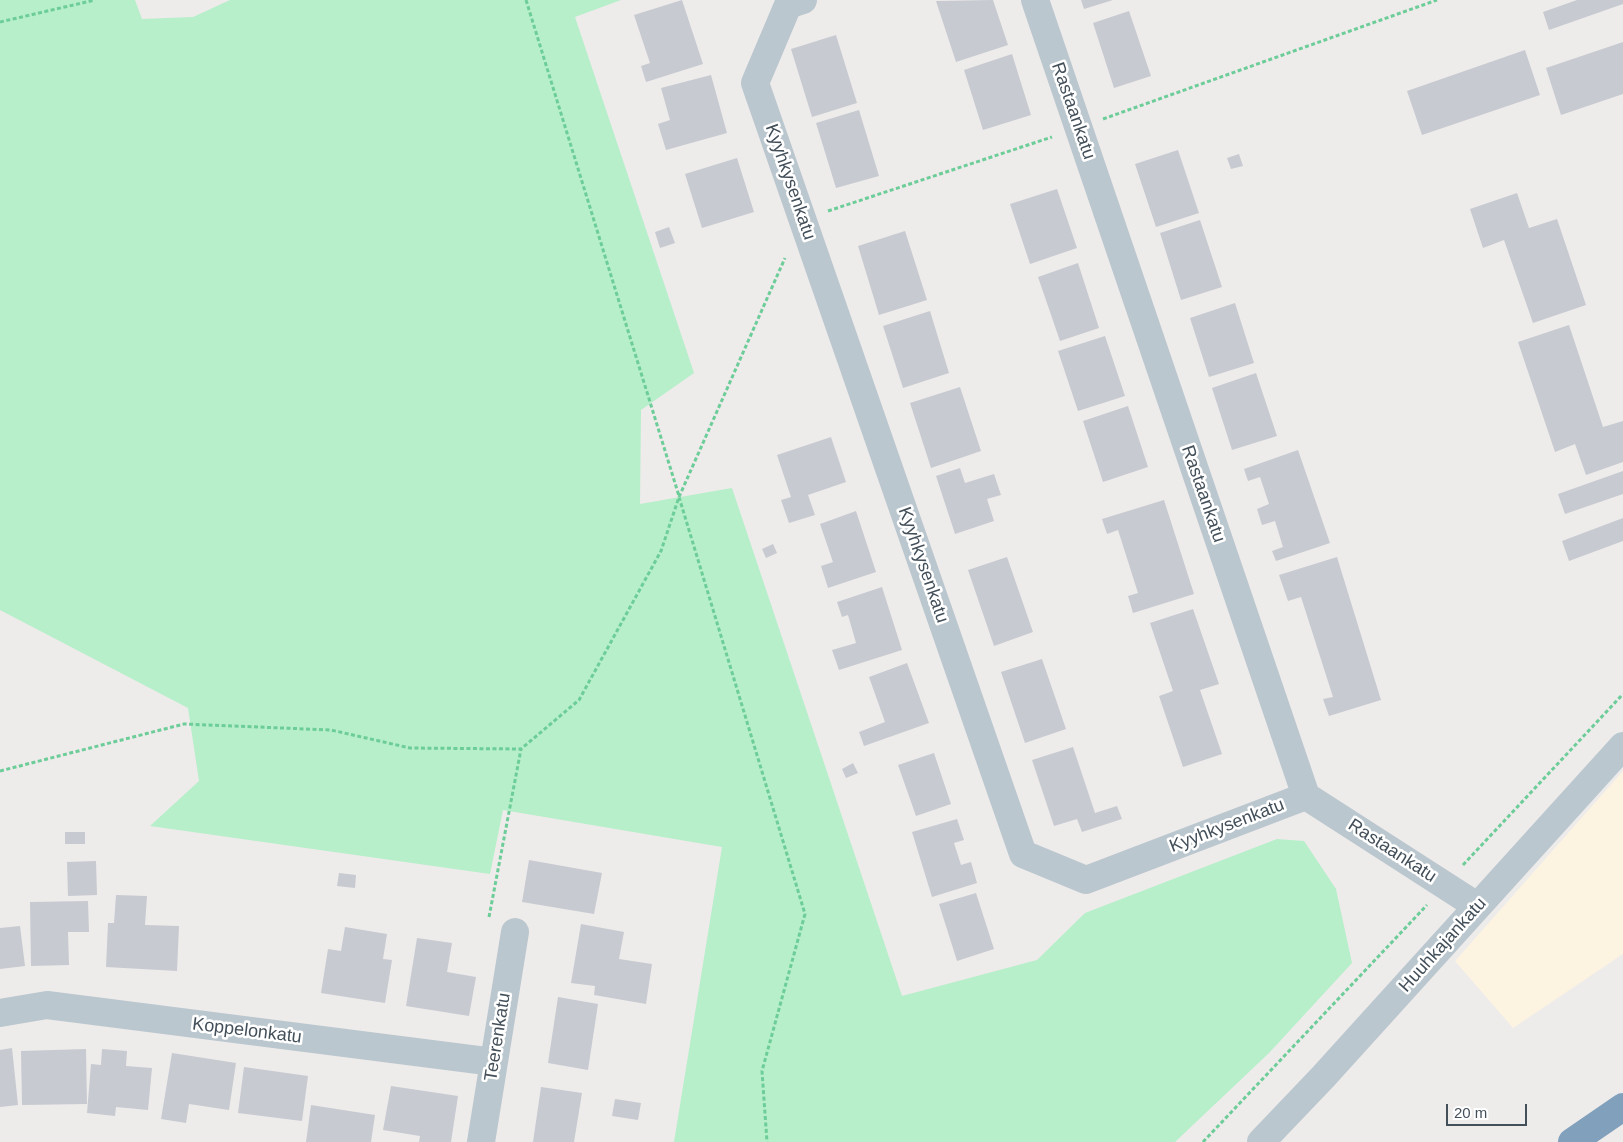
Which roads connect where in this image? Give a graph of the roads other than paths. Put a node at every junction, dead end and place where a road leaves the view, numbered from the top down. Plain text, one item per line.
1 (803, 0) edge
2 (1035, 0) edge
3 (1623, 746) edge
4 (1306, 796) junction
5 (1477, 906) junction
6 (515, 932) dead end
7 (0, 1013) edge
8 (494, 1062) junction
9 (1623, 1107) edge
10 (481, 1142) edge
11 (1261, 1142) edge
12 (1572, 1142) edge

1 - 4 street, Kyyhkysenkatu
2 - 4 street, Rastaankatu
3 - 5 street, Huuhkajankatu
4 - 5 street, Rastaankatu
5 - 11 street, Huuhkajankatu
6 - 8 street, Teerenkatu
7 - 8 street, Koppelonkatu
8 - 10 street, Teerenkatu
9 - 12 highway

